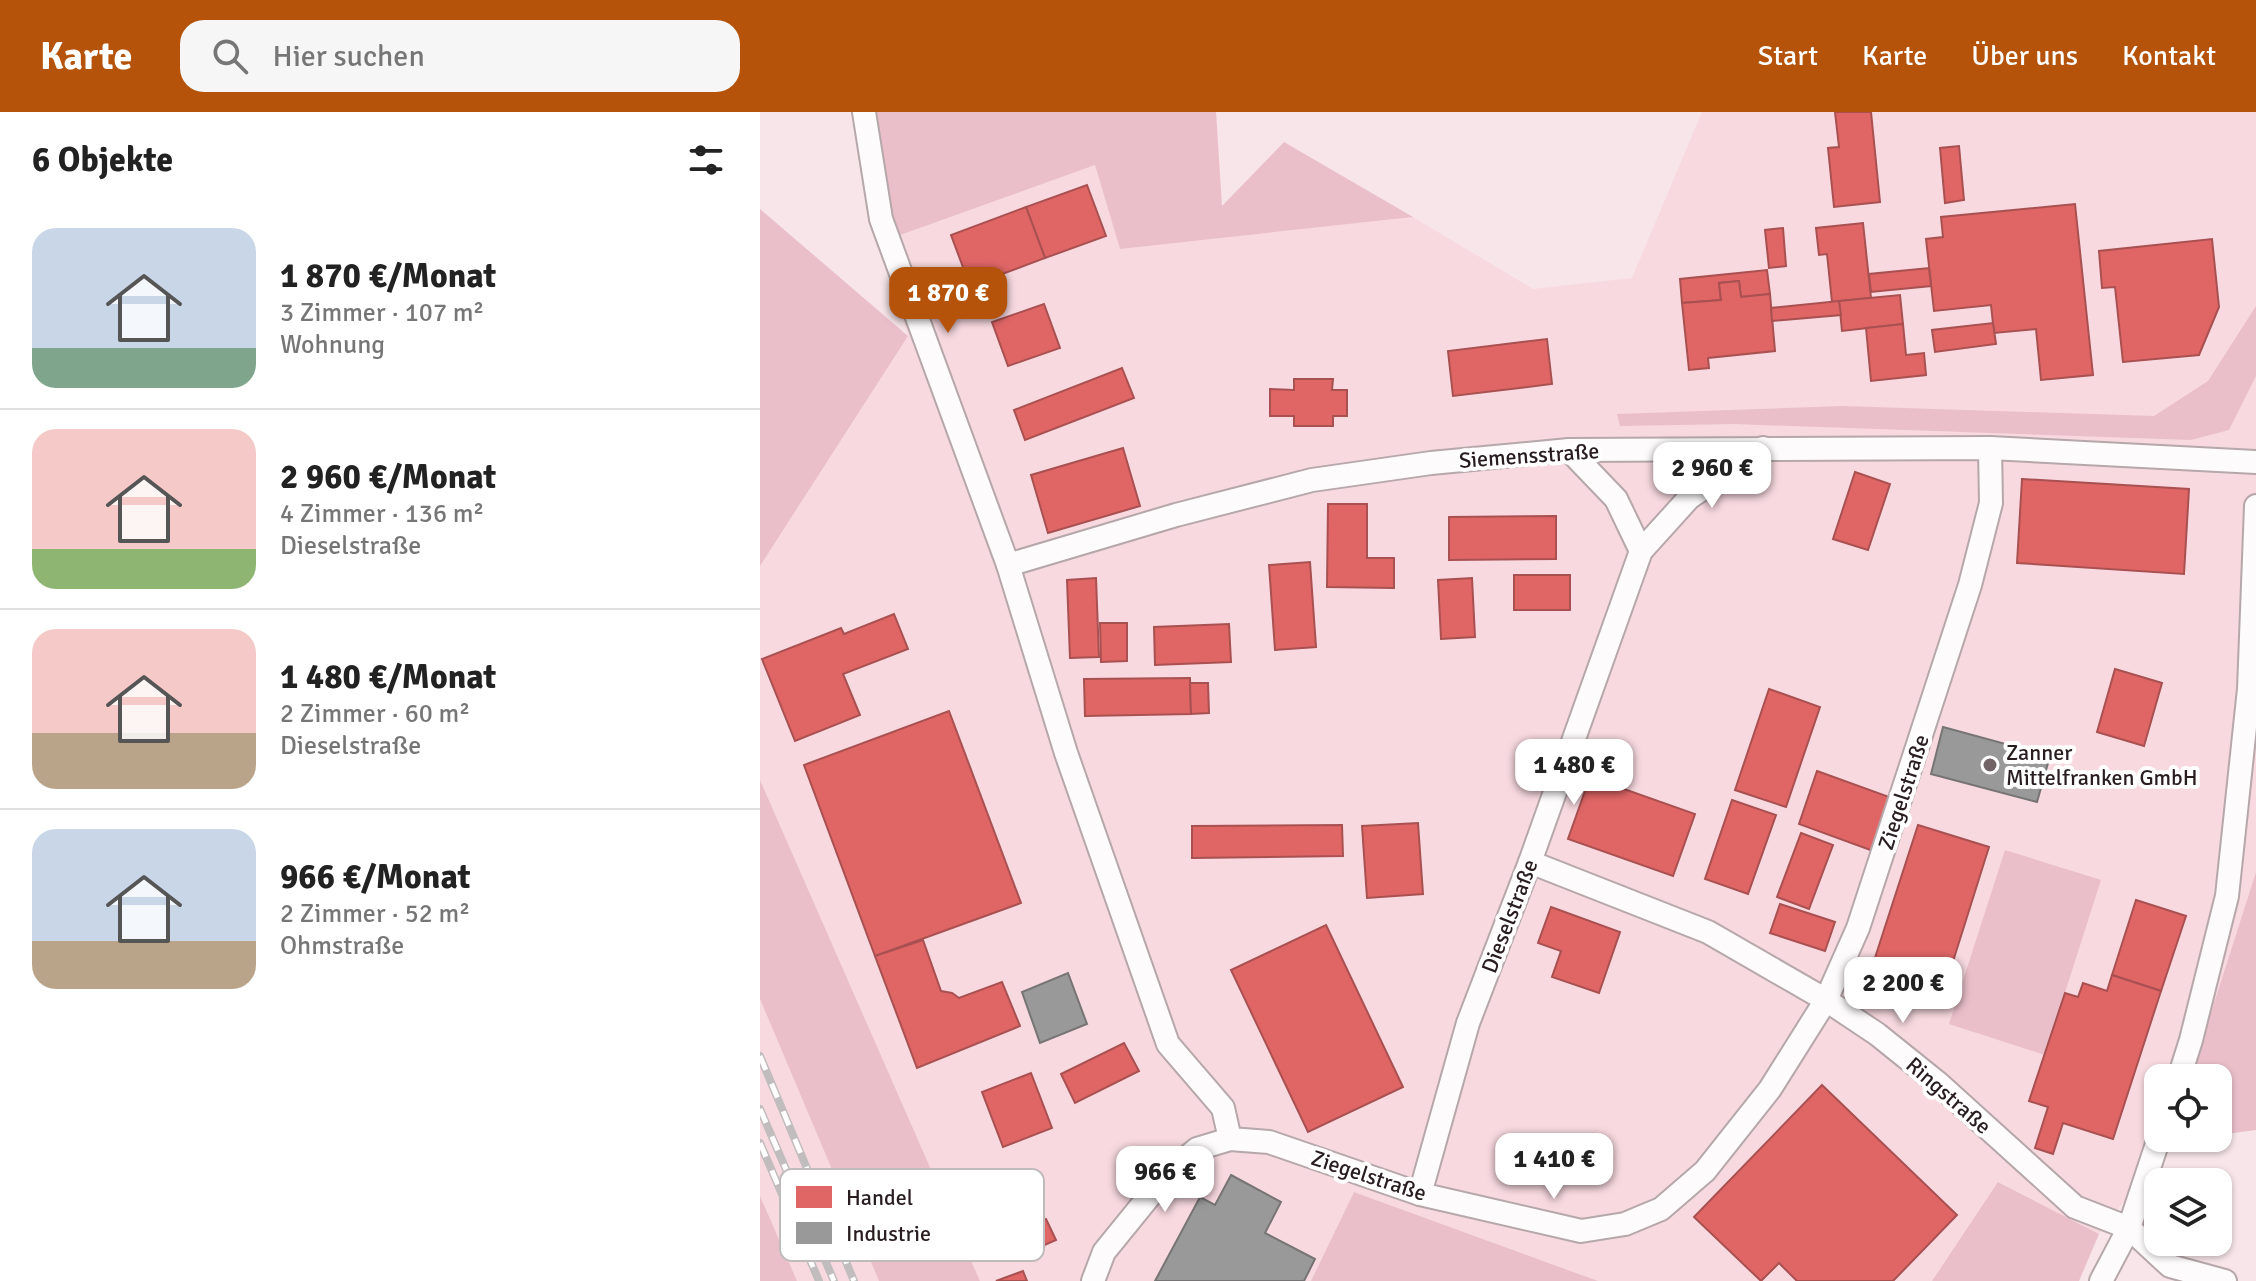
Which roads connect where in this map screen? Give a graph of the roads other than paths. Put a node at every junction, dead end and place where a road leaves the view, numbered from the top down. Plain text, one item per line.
1 (864, 112) edge
2 (1763, 448) junction
3 (1990, 448) junction
4 (1569, 450) junction
5 (2256, 462) edge
6 (2256, 506) edge
7 (1641, 551) junction
8 (1008, 565) junction
9 (1530, 862) junction
10 (1826, 1000) junction
11 (2183, 1064) edge
12 (1230, 1139) junction
13 (2154, 1152) edge
14 (1420, 1194) junction
15 (2129, 1228) junction
16 (1093, 1281) edge
17 (2101, 1281) edge
18 (2225, 1281) edge

1 - 8 street
2 - 3 street, Siemensstraße
2 - 4 street, Siemensstraße
2 - 7 street, Dieselstraße
3 - 5 street, Siemensstraße
3 - 10 street, Ziegelstraße
4 - 7 street
4 - 8 street, Siemensstraße
6 - 11 street
7 - 9 street, Dieselstraße
8 - 12 street
9 - 10 street, Ringstraße
9 - 14 street, Dieselstraße
10 - 14 street, Ziegelstraße
10 - 15 street, Ringstraße
12 - 14 street, Ziegelstraße
12 - 16 street
13 - 15 street
15 - 17 street
15 - 18 street, Ringstraße

